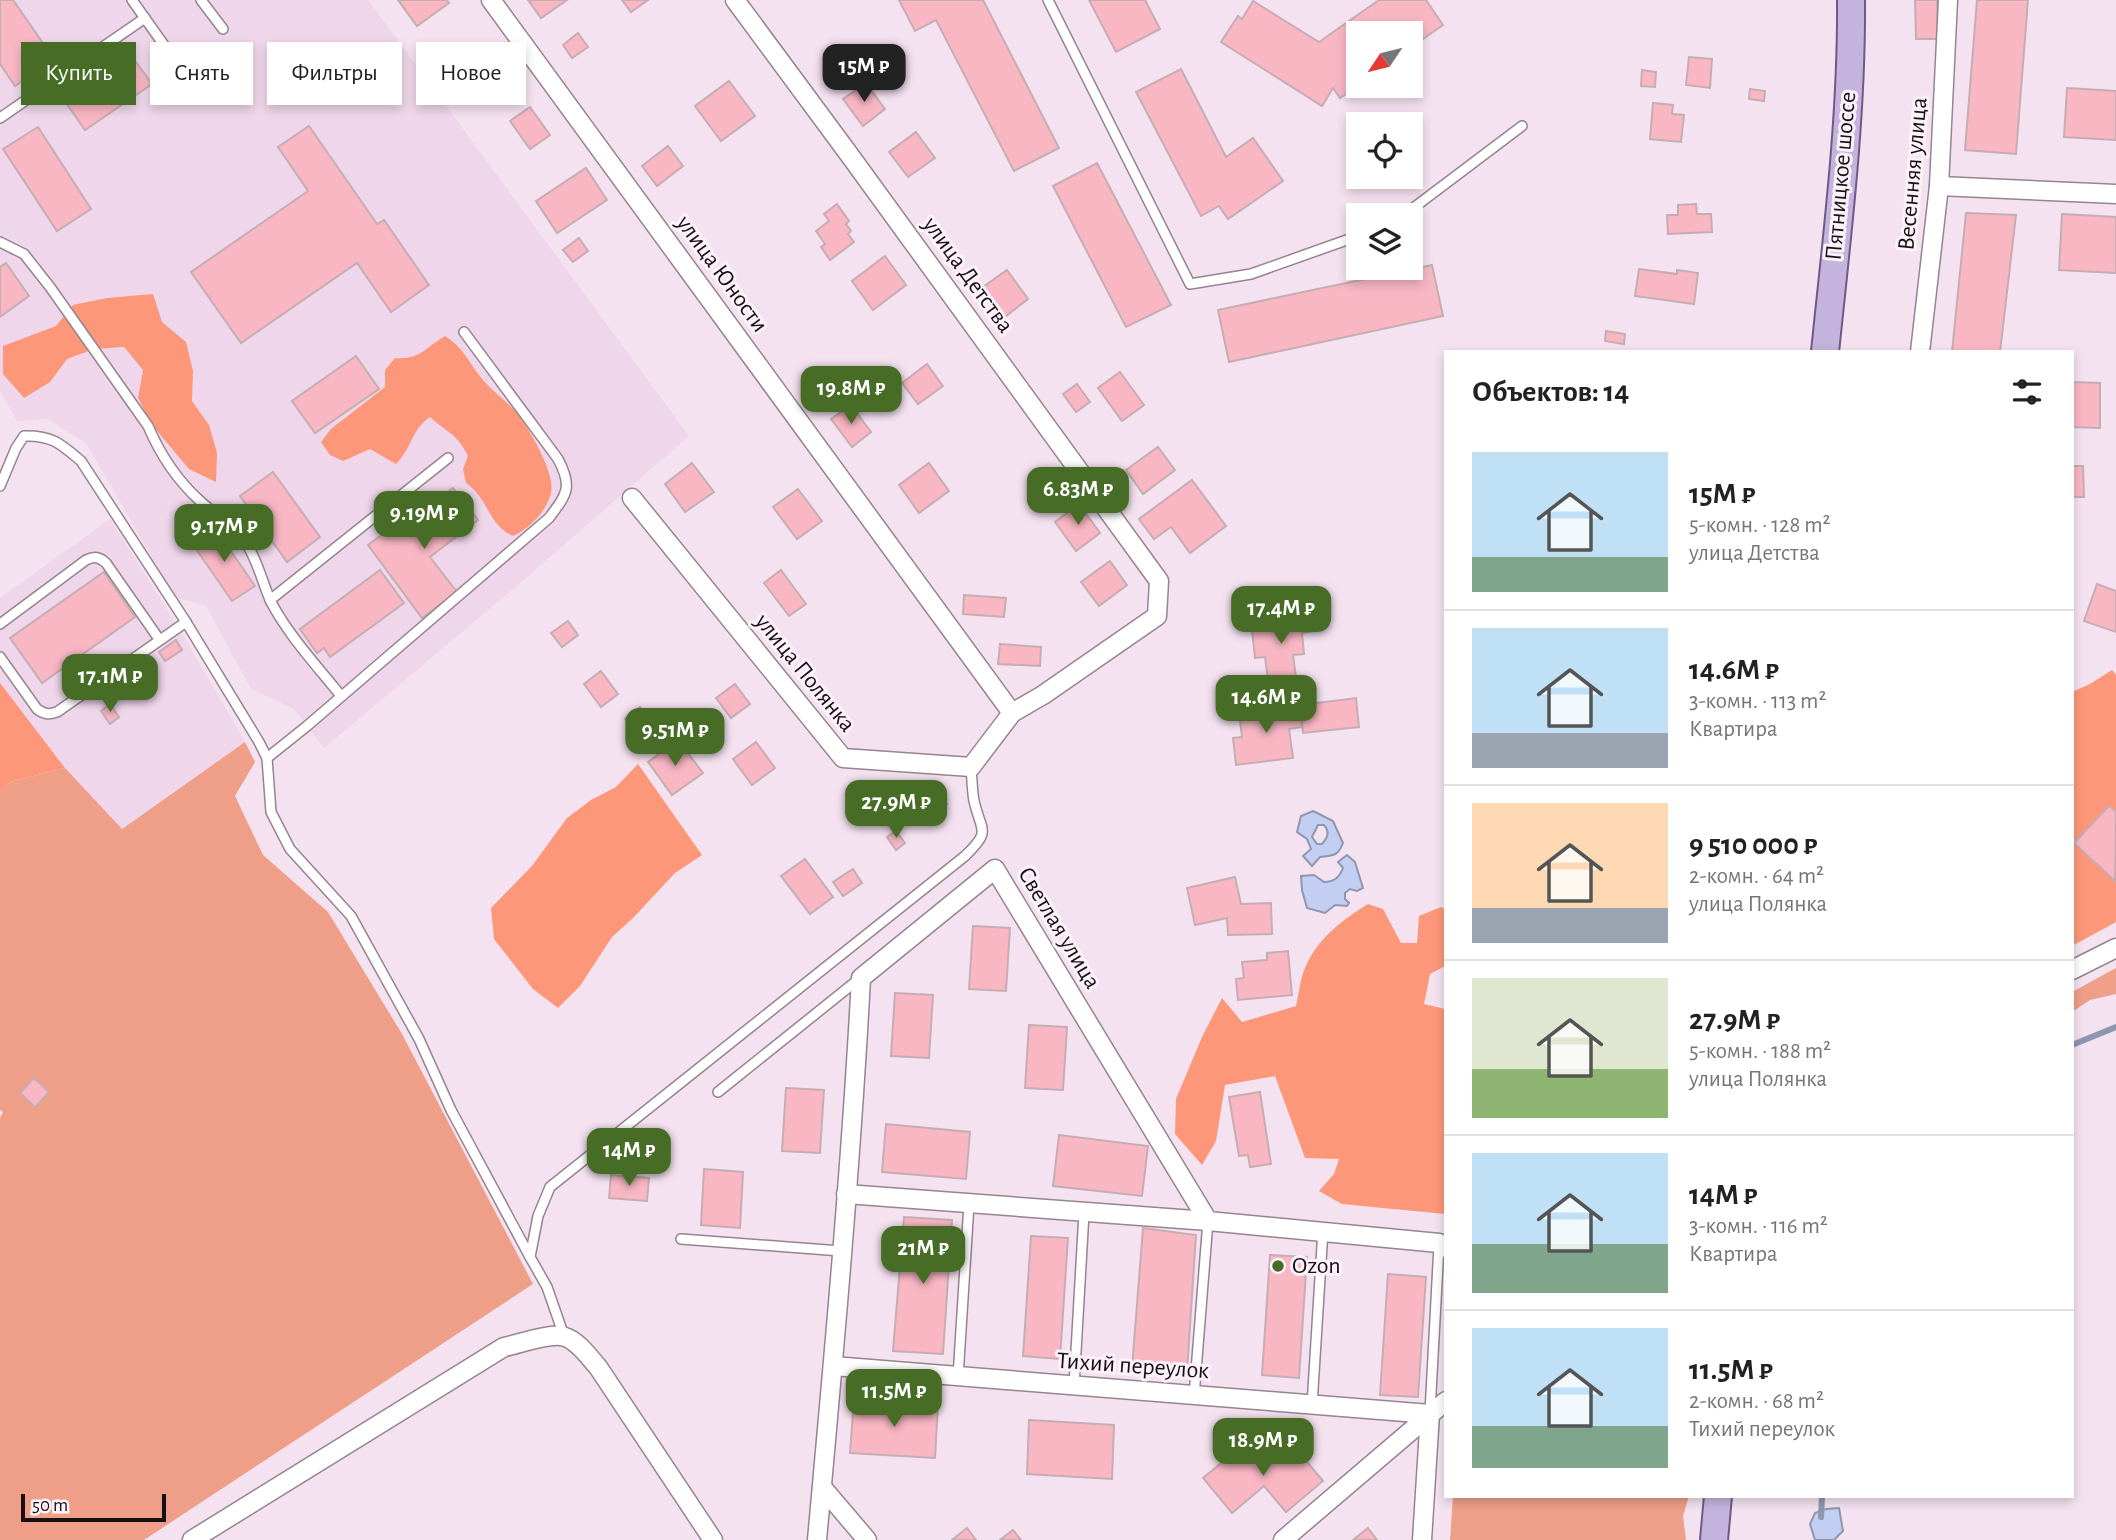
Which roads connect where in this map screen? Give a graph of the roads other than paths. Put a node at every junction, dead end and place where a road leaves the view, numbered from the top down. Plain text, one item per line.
1 (132, 0) edge
2 (201, 0) edge
3 (491, 0) edge
4 (735, 0) edge
5 (1048, 0) edge
6 (1851, 0) edge
7 (1948, 0) edge
8 (145, 18) junction
9 (223, 29) dead end
10 (162, 42) edge
11 (0, 118) edge
12 (1522, 126) dead end
13 (1939, 186) junction
14 (2116, 194) edge
15 (1420, 203) edge
16 (1346, 240) edge
17 (0, 242) edge
18 (464, 332) dead end
19 (1825, 350) edge
20 (1920, 350) edge
21 (448, 458) dead end
22 (0, 486) edge
23 (632, 498) dead end
24 (270, 600) junction
25 (186, 622) junction
26 (0, 624) edge
27 (159, 639) junction
28 (0, 657) edge
29 (341, 696) junction
30 (1012, 713) junction
31 (267, 758) junction
32 (971, 767) junction
33 (2116, 948) edge
34 (2074, 969) edge
35 (861, 978) junction
36 (718, 1092) dead end
37 (846, 1194) junction
38 (970, 1204) junction
39 (1084, 1213) junction
40 (1208, 1222) junction
41 (1323, 1230) junction
42 (681, 1239) dead end
43 (1442, 1245) edge
44 (841, 1251) junction
45 (530, 1257) junction
46 (564, 1336) junction
47 (833, 1366) junction
48 (958, 1377) junction
49 (1073, 1386) junction
50 (1194, 1396) junction
51 (1444, 1403) edge
52 (1312, 1405) junction
53 (1430, 1414) junction
54 (822, 1487) junction
55 (1718, 1498) edge
56 (192, 1540) edge
57 (713, 1540) edge
58 (817, 1540) edge
59 (867, 1540) edge
60 (1283, 1540) edge
61 (1422, 1540) edge
62 (1714, 1540) edge

1 - 8 lane
2 - 9 lane
3 - 30 street, улица Юности
4 - 30 street, улица Детства
5 - 16 lane
6 - 19 main road, Пятницкое шоссе
7 - 13 street, Весенняя улица
8 - 10 lane
8 - 11 lane
12 - 15 lane
13 - 14 street
13 - 20 street, Весенняя улица
17 - 24 lane
18 - 29 lane
21 - 24 lane
22 - 25 lane
23 - 32 street, улица Полянка
24 - 29 lane
25 - 27 lane
25 - 31 lane
26 - 27 lane
27 - 28 lane
29 - 31 lane
30 - 32 street
31 - 45 lane
32 - 45 lane
33 - 34 street
35 - 36 lane
35 - 37 street
35 - 40 street, Светлая улица
37 - 38 street
37 - 44 street
38 - 39 street
38 - 48 lane
39 - 40 street
39 - 49 lane
40 - 41 street
40 - 50 lane
41 - 43 street
41 - 52 lane
42 - 44 lane
43 - 53 lane
44 - 47 street
45 - 46 lane
46 - 56 street
46 - 57 street
47 - 48 street, Тихий переулок
47 - 54 street
48 - 49 street, Тихий переулок
49 - 50 street, Тихий переулок
50 - 52 street, Тихий переулок
51 - 53 street
52 - 53 street, Тихий переулок
53 - 60 street
53 - 61 street
54 - 58 street
54 - 59 street
55 - 62 main road

